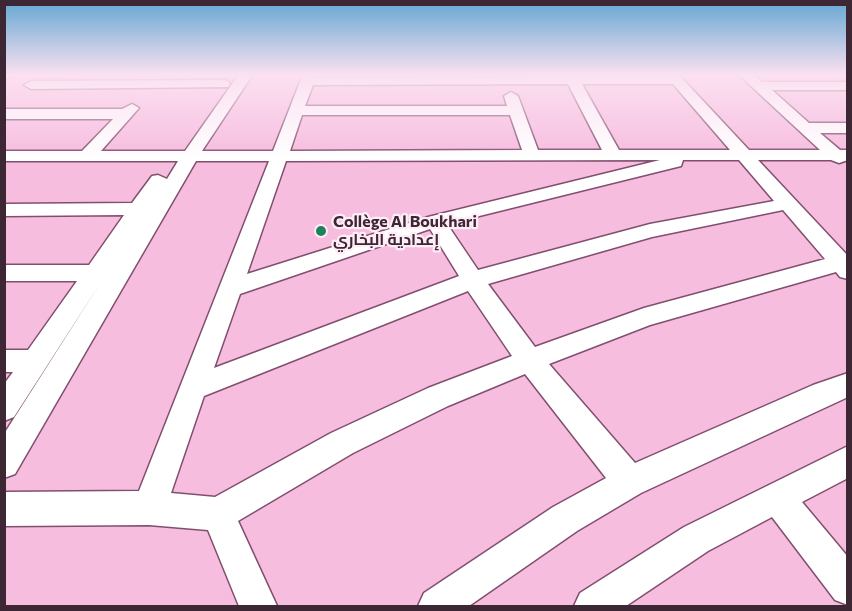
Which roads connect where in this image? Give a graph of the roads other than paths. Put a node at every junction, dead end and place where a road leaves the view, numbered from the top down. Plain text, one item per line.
1 (137, 103) edge
2 (213, 103) edge
3 (224, 103) edge
4 (299, 103) edge
5 (512, 103) edge
6 (585, 103) edge
7 (696, 103) edge
8 (776, 103) edge
9 (514, 110) junction
10 (296, 111) junction
11 (4, 114) edge
12 (126, 114) junction
13 (805, 128) junction
14 (848, 128) edge
15 (531, 153) junction
16 (613, 154) junction
17 (697, 154) junction
18 (741, 154) junction
19 (4, 156) edge
20 (182, 156) junction
21 (279, 156) junction
22 (86, 157) junction
23 (843, 158) edge
24 (786, 204) junction
25 (138, 209) junction
26 (4, 210) edge
27 (435, 221) junction
28 (844, 267) edge
29 (4, 273) edge
30 (95, 273) junction
31 (473, 280) junction
32 (231, 288) junction
33 (530, 360) junction
34 (4, 361) edge
35 (35, 361) junction
36 (848, 386) edge
37 (192, 389) junction
38 (4, 408) edge
39 (848, 461) edge
40 (4, 463) edge
41 (630, 482) junction
42 (778, 498) junction
43 (149, 508) junction
44 (4, 509) edge
45 (218, 514) junction
46 (848, 587) edge
47 (446, 604) edge
48 (258, 606) edge
49 (593, 606) edge

1 - 12 street
2 - 20 street
3 - 20 street
4 - 10 street
5 - 9 street
6 - 16 street
7 - 18 street
8 - 13 street
9 - 10 street
9 - 15 street
10 - 21 street
11 - 12 street
12 - 22 street
13 - 14 street
13 - 23 street
15 - 16 street
15 - 21 street
16 - 17 street
17 - 18 street
17 - 27 street
18 - 23 street
18 - 24 street
19 - 22 street
20 - 21 street
20 - 22 street
20 - 25 street
20 - 40 street
21 - 32 street
24 - 28 street
24 - 31 street
25 - 26 street
25 - 30 street
27 - 31 street
27 - 32 street
28 - 33 street
29 - 30 street
30 - 35 street
31 - 33 street
31 - 37 street
32 - 37 street
33 - 41 street
33 - 45 street
34 - 35 street
35 - 38 street
36 - 41 street
37 - 43 street
39 - 42 street
41 - 47 street
42 - 46 street
42 - 49 street
43 - 44 street
43 - 45 street
45 - 48 street

